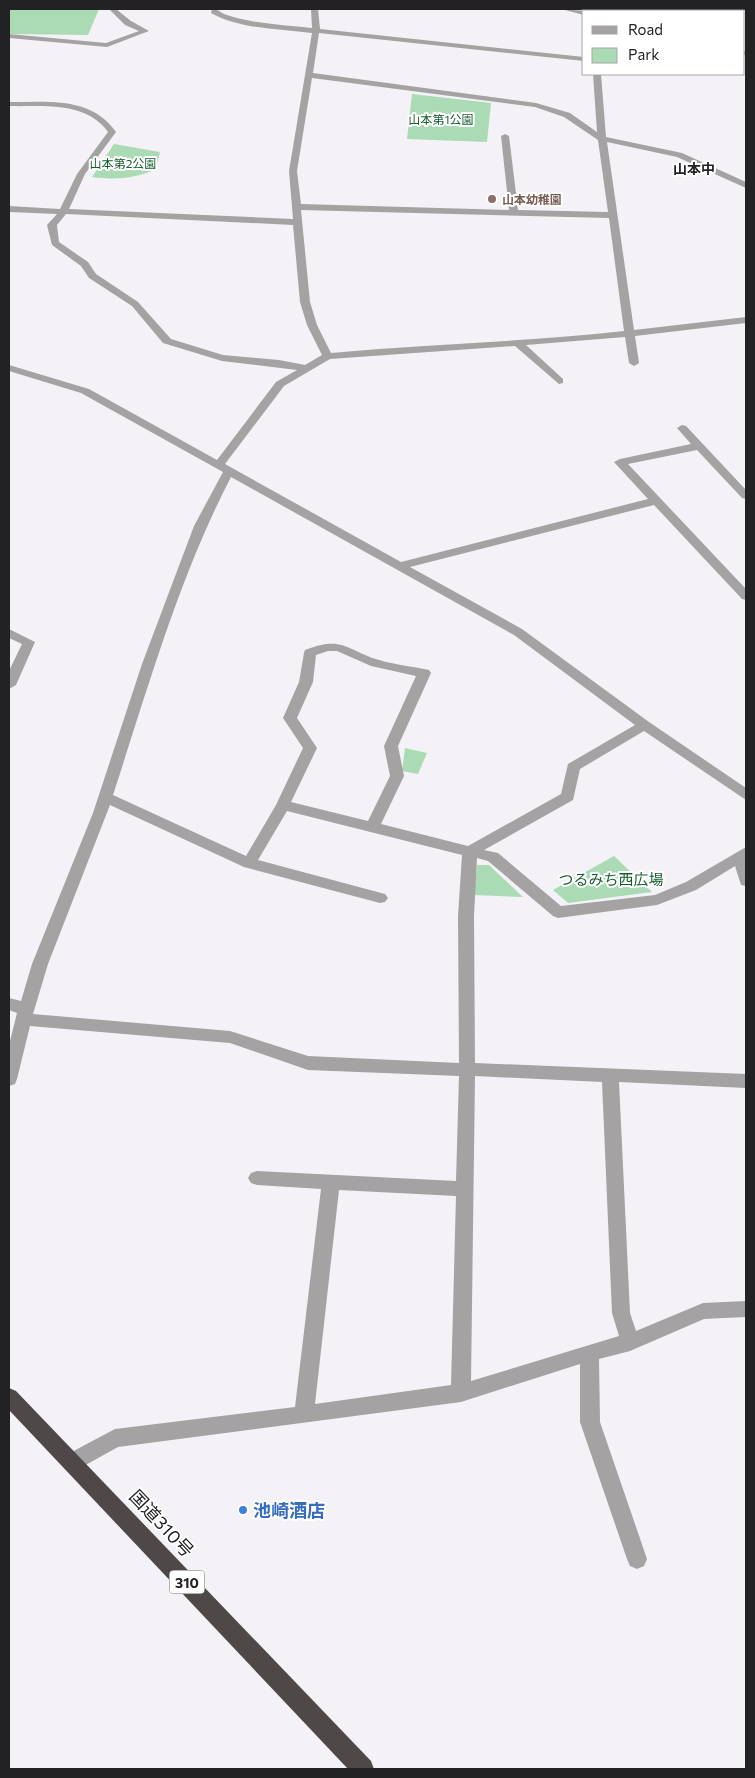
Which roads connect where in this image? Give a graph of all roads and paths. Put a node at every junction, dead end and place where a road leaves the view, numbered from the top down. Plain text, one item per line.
1 (112, 9) edge
2 (215, 9) edge
3 (315, 9) edge
4 (565, 9) edge
5 (582, 13) edge
6 (316, 30) junction
7 (9, 36) edge
8 (582, 59) edge
9 (309, 75) junction
10 (597, 75) edge
11 (9, 104) edge
12 (505, 136) dead end
13 (602, 139) junction
14 (746, 185) edge
15 (296, 207) junction
16 (9, 209) edge
17 (63, 212) junction
18 (514, 213) junction
19 (613, 216) junction
20 (297, 222) junction
21 (746, 320) edge
22 (628, 333) junction
23 (519, 344) junction
24 (328, 356) junction
25 (634, 363) dead end
26 (9, 368) edge
27 (307, 369) junction
28 (559, 381) dead end
29 (682, 428) dead end
30 (700, 446) junction
31 (224, 469) junction
32 (746, 496) edge
33 (658, 500) junction
34 (400, 566) junction
35 (746, 596) edge
36 (9, 633) edge
37 (9, 685) edge
38 (644, 725) junction
39 (746, 796) edge
40 (106, 797) junction
41 (283, 805) junction
42 (373, 826) junction
43 (470, 851) junction
44 (743, 854) edge
45 (249, 863) junction
46 (746, 881) edge
47 (380, 898) dead end
48 (9, 1004) edge
49 (24, 1014) junction
50 (467, 1068) junction
51 (610, 1075) junction
52 (9, 1076) edge
53 (746, 1081) edge
54 (257, 1178) dead end
55 (331, 1182) junction
56 (464, 1189) junction
57 (746, 1309) edge
58 (630, 1342) junction
59 (590, 1353) junction
60 (461, 1392) junction
61 (9, 1397) edge
62 (304, 1415) junction
63 (73, 1462) junction
64 (637, 1559) dead end
65 (363, 1769) edge

1 - 7 street
2 - 6 street
3 - 6 street
4 - 5 street
6 - 8 street
6 - 9 street
9 - 13 street
9 - 15 street
10 - 13 street
11 - 17 street
12 - 18 street
13 - 14 street
13 - 19 street
15 - 18 street
15 - 20 street
16 - 17 street
17 - 20 street
17 - 27 street
18 - 19 street
19 - 22 street
20 - 24 street
21 - 22 street
22 - 23 street
22 - 25 street
23 - 24 street
23 - 28 street
24 - 27 street
26 - 31 street
27 - 31 street
29 - 30 street
30 - 32 street
30 - 33 street
31 - 34 street
31 - 40 street
33 - 34 street
33 - 35 street
34 - 38 street
36 - 37 street
38 - 39 street
38 - 43 street
40 - 45 street
40 - 49 street
41 - 42 street
41 - 42 street
41 - 45 street
42 - 43 street
43 - 44 street
43 - 50 street
44 - 46 street
45 - 47 street
48 - 49 street
49 - 50 street
49 - 52 street
50 - 51 street
50 - 56 street
51 - 53 street
51 - 58 street
54 - 55 street
55 - 56 street
55 - 62 street
56 - 60 street
57 - 58 street
58 - 59 street
59 - 60 street
59 - 64 street
60 - 62 street
61 - 63 highway, 国道310号 / 310
62 - 63 street
63 - 65 highway, 国道310号 / 310

